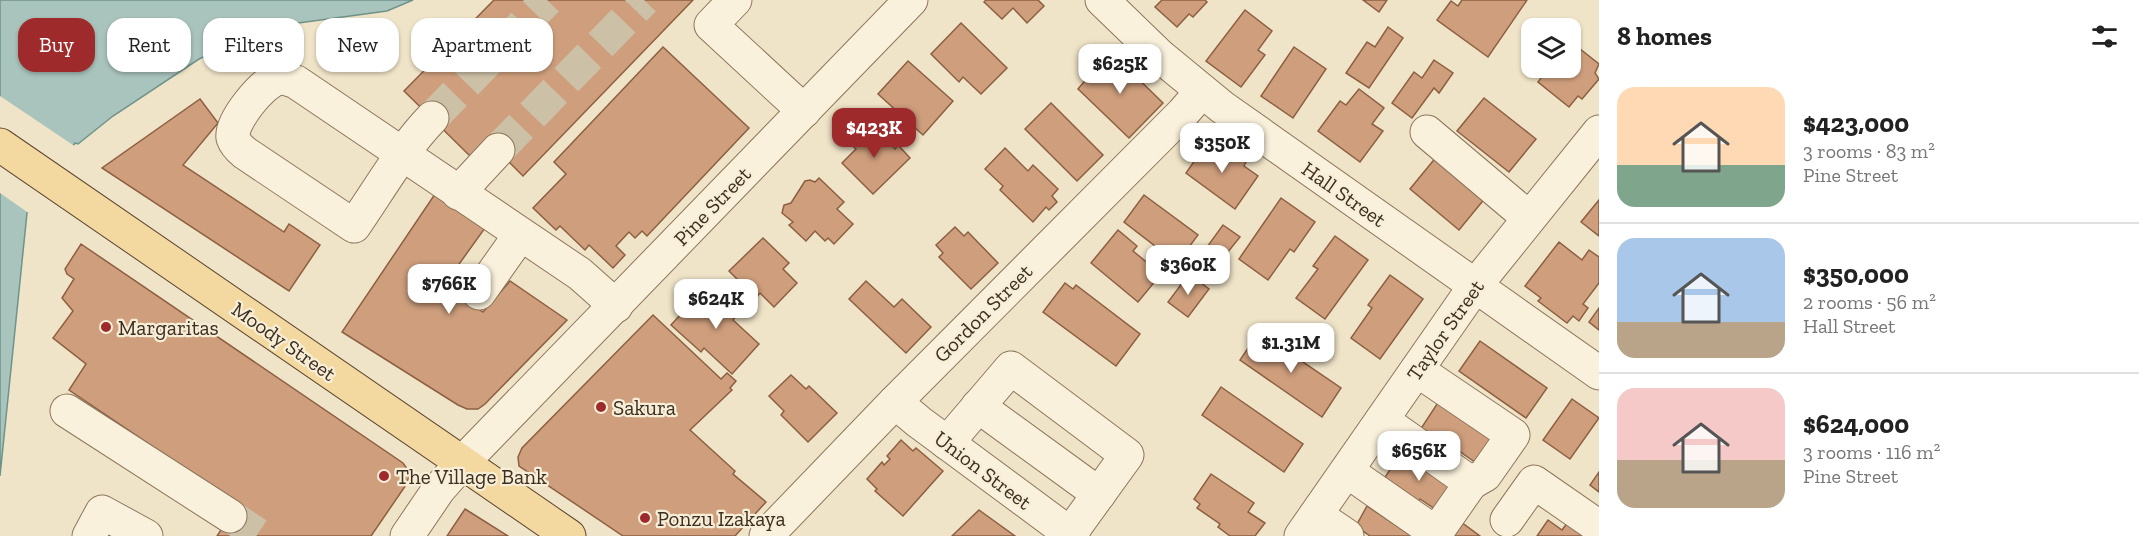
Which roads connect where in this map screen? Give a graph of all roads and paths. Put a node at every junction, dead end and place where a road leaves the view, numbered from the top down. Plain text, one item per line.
1 (735, 0) edge
2 (1102, 0) edge
3 (901, 4) edge
4 (1202, 91) junction
5 (804, 111) junction
6 (432, 117) tunnel mouth
7 (1427, 132) dead end
8 (1599, 132) edge
9 (0, 145) edge
10 (498, 150) tunnel mouth
11 (403, 155) junction
12 (458, 193) junction
13 (1529, 218) junction
14 (520, 236) junction
15 (1475, 286) junction
16 (479, 293) dead end
17 (615, 306) junction
18 (1417, 370) junction
19 (1599, 373) edge
20 (895, 402) junction
21 (978, 406) junction
22 (68, 411) dead end
23 (1382, 420) junction
24 (947, 443) junction
25 (462, 463) junction
26 (1347, 471) junction
27 (1471, 483) junction
28 (1099, 494) junction
29 (230, 516) tunnel mouth
30 (1507, 520) dead end
31 (1309, 525) edge
32 (1599, 527) edge
33 (1072, 535) edge
34 (89, 536) edge
35 (146, 536) edge
36 (407, 536) edge
37 (569, 536) edge
38 (766, 536) edge
39 (1347, 536) edge

1 - 5 street
2 - 4 street, Hall Street
3 - 5 street, Pine Street
4 - 15 street, Hall Street
4 - 20 street, Gordon Street
5 - 17 street, Pine Street
6 - 11 street
7 - 13 street
8 - 13 street, Taylor Street
9 - 25 main road, Moody Street
10 - 12 street
11 - 11 street
11 - 12 street
12 - 14 street
13 - 15 street, Taylor Street
14 - 16 street
14 - 17 street
15 - 18 street, Taylor Street
15 - 19 street, Hall Street
17 - 25 street, Pine Street
18 - 23 street, Taylor Street
18 - 27 street
20 - 24 street, Union Street
20 - 38 street, Gordon Street
21 - 24 street
21 - 28 street
21 - 28 street
22 - 29 street
23 - 26 street, Taylor Street
23 - 27 street
24 - 33 street, Union Street
25 - 36 street, Pine Street
25 - 37 main road, Moody Street
26 - 27 street
26 - 31 street, Taylor Street
28 - 33 street
30 - 32 street
31 - 39 street
34 - 35 street

